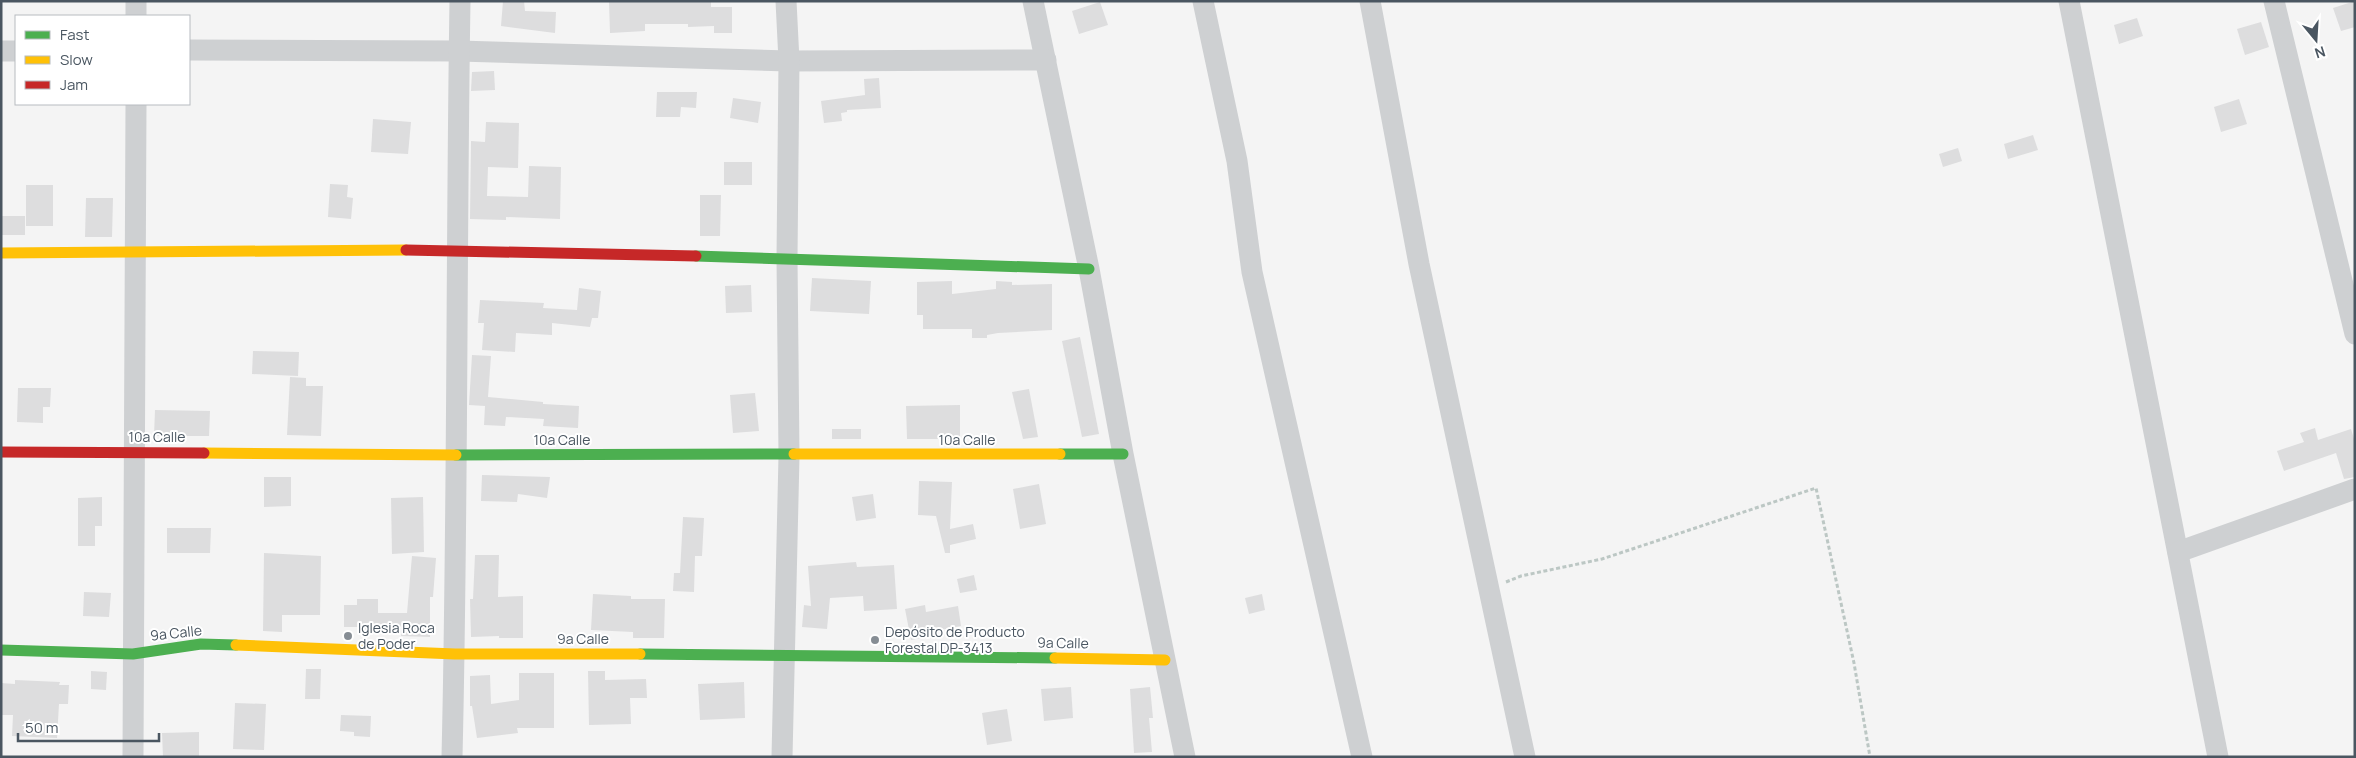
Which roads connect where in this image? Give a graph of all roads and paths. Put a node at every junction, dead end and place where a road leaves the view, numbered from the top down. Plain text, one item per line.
1 (136, 1) edge
2 (460, 1) edge
3 (786, 1) edge
4 (1033, 1) edge
5 (1203, 1) edge
6 (1370, 1) edge
7 (2069, 1) edge
8 (2274, 1) edge
9 (136, 15) edge
10 (190, 50) edge
11 (1, 51) edge
12 (15, 51) edge
13 (459, 51) junction
14 (1046, 60) junction
15 (789, 61) junction
16 (136, 105) edge
17 (456, 250) junction
18 (136, 252) junction
19 (1, 253) edge
20 (787, 258) junction
21 (1089, 269) junction
22 (2355, 334) edge
23 (1, 452) edge
24 (135, 452) junction
25 (1123, 454) junction
26 (458, 455) junction
27 (789, 456) junction
28 (2355, 489) edge
29 (2178, 552) junction
30 (1488, 588) junction
31 (1, 650) edge
32 (133, 654) junction
33 (454, 654) junction
34 (783, 654) junction
35 (1165, 660) junction
36 (132, 757) edge
37 (452, 757) edge
38 (782, 757) edge
39 (1185, 757) edge
40 (1362, 757) edge
41 (1525, 757) edge
42 (1870, 757) edge
43 (2218, 757) edge

1 - 9 street
2 - 13 street
3 - 15 street
4 - 14 street
5 - 40 street
6 - 30 street
7 - 29 street
8 - 22 street
10 - 13 street
11 - 12 street
13 - 15 street
13 - 17 street
14 - 15 street
14 - 21 street
15 - 20 street
16 - 18 street
17 - 18 street
17 - 20 street
17 - 26 street
18 - 19 street
18 - 24 street
20 - 21 street
20 - 27 street
21 - 25 street
23 - 24 street, 10a Calle
24 - 26 street, 10a Calle
24 - 32 street
25 - 27 street, 10a Calle
25 - 35 street
26 - 27 street, 10a Calle
26 - 33 street
27 - 34 street
28 - 29 street
29 - 43 street
30 - 41 street
30 - 42 path
31 - 32 street, 9a Calle
32 - 33 street, 9a Calle
32 - 36 street
33 - 34 street, 9a Calle
33 - 37 street
34 - 35 street, 9a Calle
34 - 38 street
35 - 39 street

